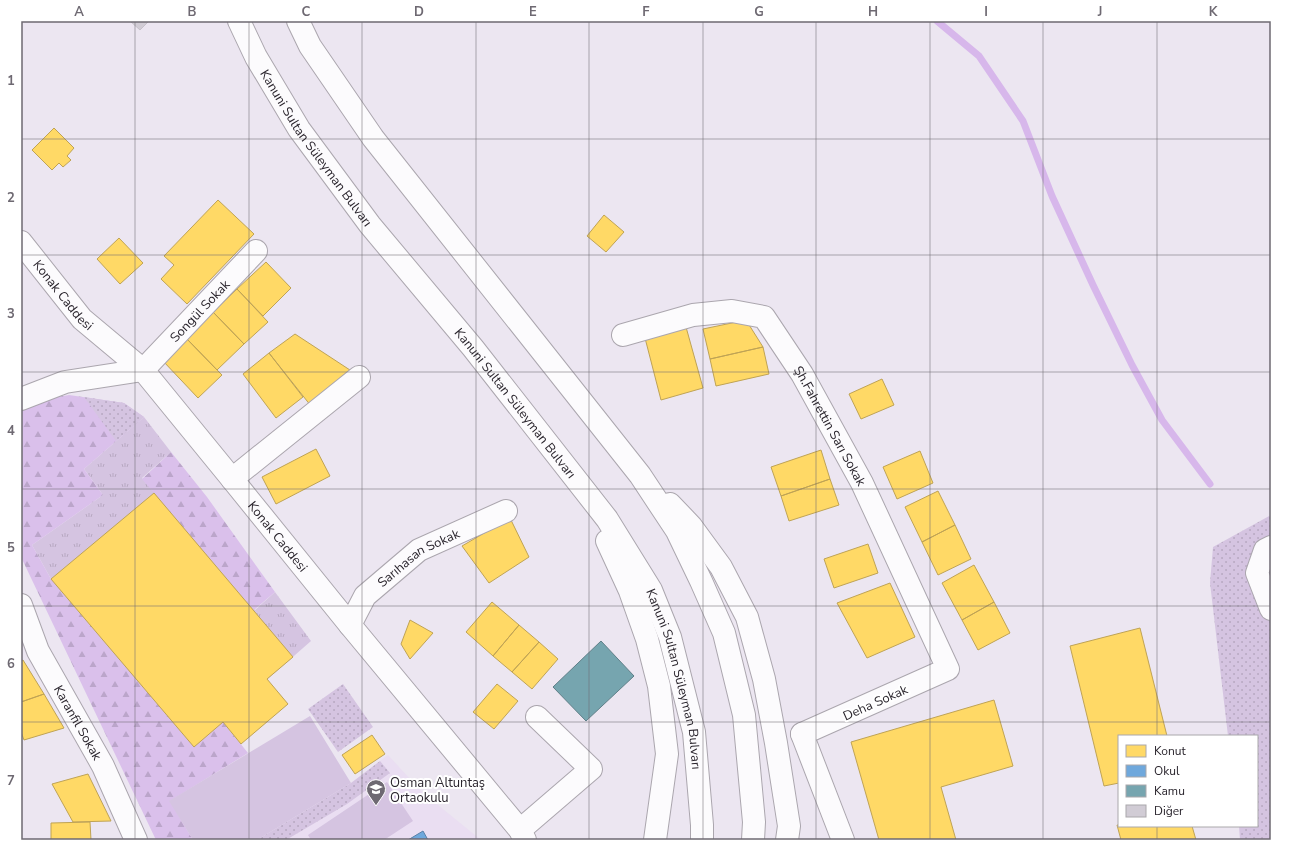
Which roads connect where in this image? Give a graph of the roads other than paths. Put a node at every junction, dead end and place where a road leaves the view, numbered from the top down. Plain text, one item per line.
1 (239, 21) edge
2 (298, 21) edge
3 (21, 242) edge
4 (256, 251) dead end
5 (623, 335) dead end
6 (143, 370) junction
7 (359, 378) dead end
8 (21, 399) edge
9 (569, 470) junction
10 (640, 475) junction
11 (232, 478) junction
12 (506, 511) dead end
13 (1271, 547) edge
14 (21, 605) edge
15 (1271, 609) edge
16 (350, 625) junction
17 (948, 669) joint
18 (537, 717) dead end
19 (754, 831) edge
20 (702, 833) edge
21 (522, 835) edge
22 (136, 840) edge
23 (655, 840) edge
24 (787, 840) edge
25 (843, 840) edge

1 - 9 street, Kanuni Sultan Süleyman Bulvarı
2 - 10 street
3 - 6 street, Konak Caddesi
4 - 6 street, Songül Sokak
5 - 17 street, Şh.Fahrettin Sarı Sokak
6 - 8 street
6 - 11 street, Konak Caddesi
7 - 11 street
9 - 20 street, Kanuni Sultan Süleyman Bulvarı
9 - 23 street
10 - 19 street
10 - 24 street
11 - 16 street, Konak Caddesi
12 - 16 street, Sarıhasan Sokak
13 - 15 street
14 - 22 street, Karanfil Sokak
16 - 21 street, Konak Caddesi
17 - 25 street, Deha Sokak
18 - 21 street

